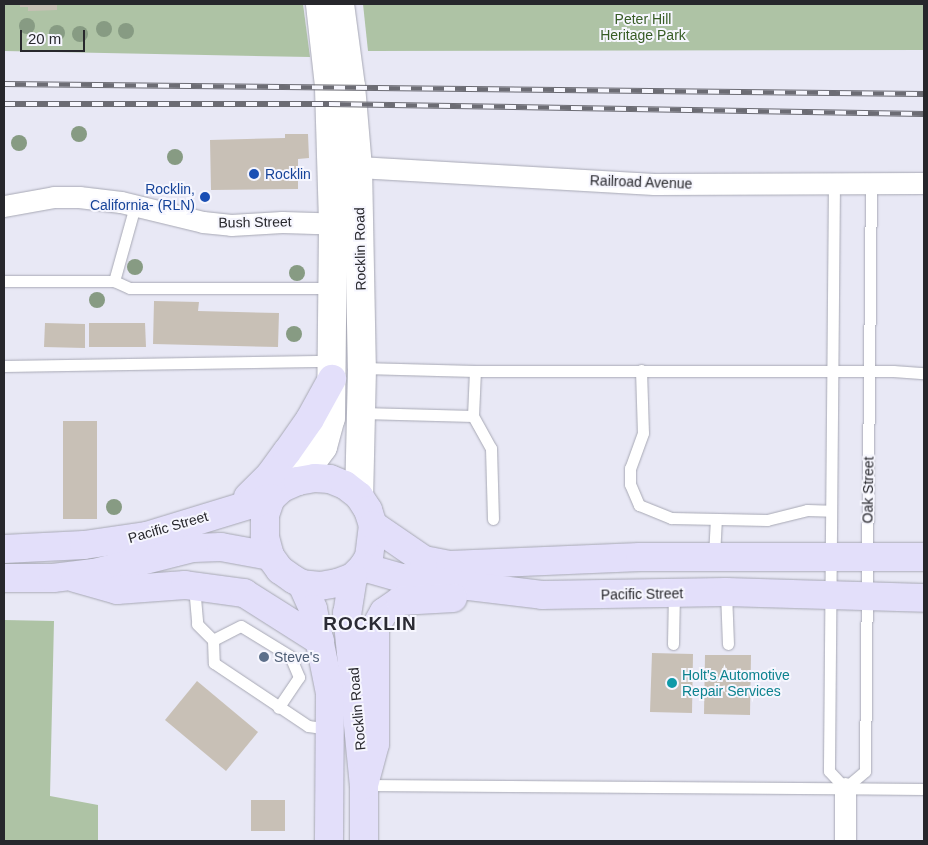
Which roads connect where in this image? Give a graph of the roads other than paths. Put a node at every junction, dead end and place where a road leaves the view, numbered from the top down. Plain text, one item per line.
1 (320, 4) edge
2 (340, 4) edge
3 (358, 167) junction
4 (834, 181) junction
5 (870, 182) junction
6 (924, 182) edge
7 (4, 206) edge
8 (135, 206) junction
9 (346, 224) junction
10 (4, 281) edge
11 (114, 281) junction
12 (332, 288) junction
13 (4, 366) edge
14 (362, 368) junction
15 (332, 370) junction
16 (641, 370) junction
17 (475, 371) junction
18 (832, 371) junction
19 (869, 372) junction
20 (924, 373) edge
21 (362, 413) junction
22 (473, 416) junction
23 (298, 481) junction
24 (359, 496) junction
25 (271, 498) junction
26 (236, 508) junction
27 (831, 511) junction
28 (493, 519) dead end
29 (716, 519) junction
30 (373, 525) junction
31 (4, 549) edge
32 (270, 556) junction
33 (714, 556) junction
34 (830, 556) junction
35 (867, 556) junction
36 (924, 557) edge
37 (358, 572) junction
38 (66, 576) junction
39 (4, 578) edge
40 (302, 584) junction
41 (194, 586) junction
42 (726, 592) junction
43 (674, 594) junction
44 (542, 595) junction
45 (830, 595) junction
46 (867, 598) junction
47 (924, 598) edge
48 (213, 640) junction
49 (320, 641) junction
50 (673, 644) dead end
51 (728, 644) dead end
52 (278, 708) junction
53 (330, 729) junction
54 (364, 785) junction
55 (844, 788) junction
56 (924, 789) edge
57 (330, 841) edge
58 (364, 841) edge
59 (845, 841) edge

1 - 9 street, Rocklin Road
2 - 3 street, Rocklin Road
3 - 4 street, Railroad Avenue
3 - 9 street, Rocklin Road
4 - 5 street, Railroad Avenue
4 - 18 lane
5 - 6 street, Railroad Avenue
5 - 19 lane, Oak Street
7 - 8 street, Bush Street
8 - 9 street, Bush Street
8 - 11 lane
9 - 12 street, Rocklin Road
9 - 14 street, Rocklin Road
10 - 11 lane
11 - 12 lane
12 - 15 street, Rocklin Road
13 - 15 lane
14 - 17 lane
14 - 21 street, Rocklin Road
15 - 23 street, Rocklin Road
15 - 26 main road
16 - 17 lane
16 - 18 lane
16 - 29 lane
17 - 22 lane
18 - 19 lane
18 - 27 lane
19 - 20 lane
19 - 35 lane, Oak Street
21 - 22 lane
21 - 24 street, Rocklin Road
22 - 28 lane
23 - 24 main road
23 - 25 main road
24 - 30 main road
25 - 26 main road, Pacific Street
25 - 32 main road
26 - 31 main road, Pacific Street
27 - 29 lane
27 - 34 lane
29 - 33 lane
30 - 33 main road
30 - 37 main road
32 - 38 main road, Pacific Street
32 - 40 main road
33 - 34 main road
34 - 35 main road
34 - 45 lane
35 - 36 main road
35 - 46 lane, Oak Street
37 - 40 main road
37 - 44 main road, Pacific Street
37 - 54 main road, Rocklin Road
38 - 39 main road, Pacific Street
38 - 41 main road
40 - 49 main road, Rocklin Road
41 - 48 lane
41 - 49 main road
42 - 43 main road, Pacific Street
42 - 45 main road, Pacific Street
42 - 51 lane
43 - 44 main road, Pacific Street
43 - 50 lane
44 - 54 main road
45 - 46 main road, Pacific Street
45 - 55 lane
46 - 47 main road, Pacific Street
46 - 55 lane, Oak Street
48 - 52 lane
48 - 52 lane
49 - 53 main road, Rocklin Road
52 - 53 lane
53 - 57 main road, Rocklin Road
54 - 55 lane
54 - 58 main road, Rocklin Road
55 - 56 lane
55 - 59 street

